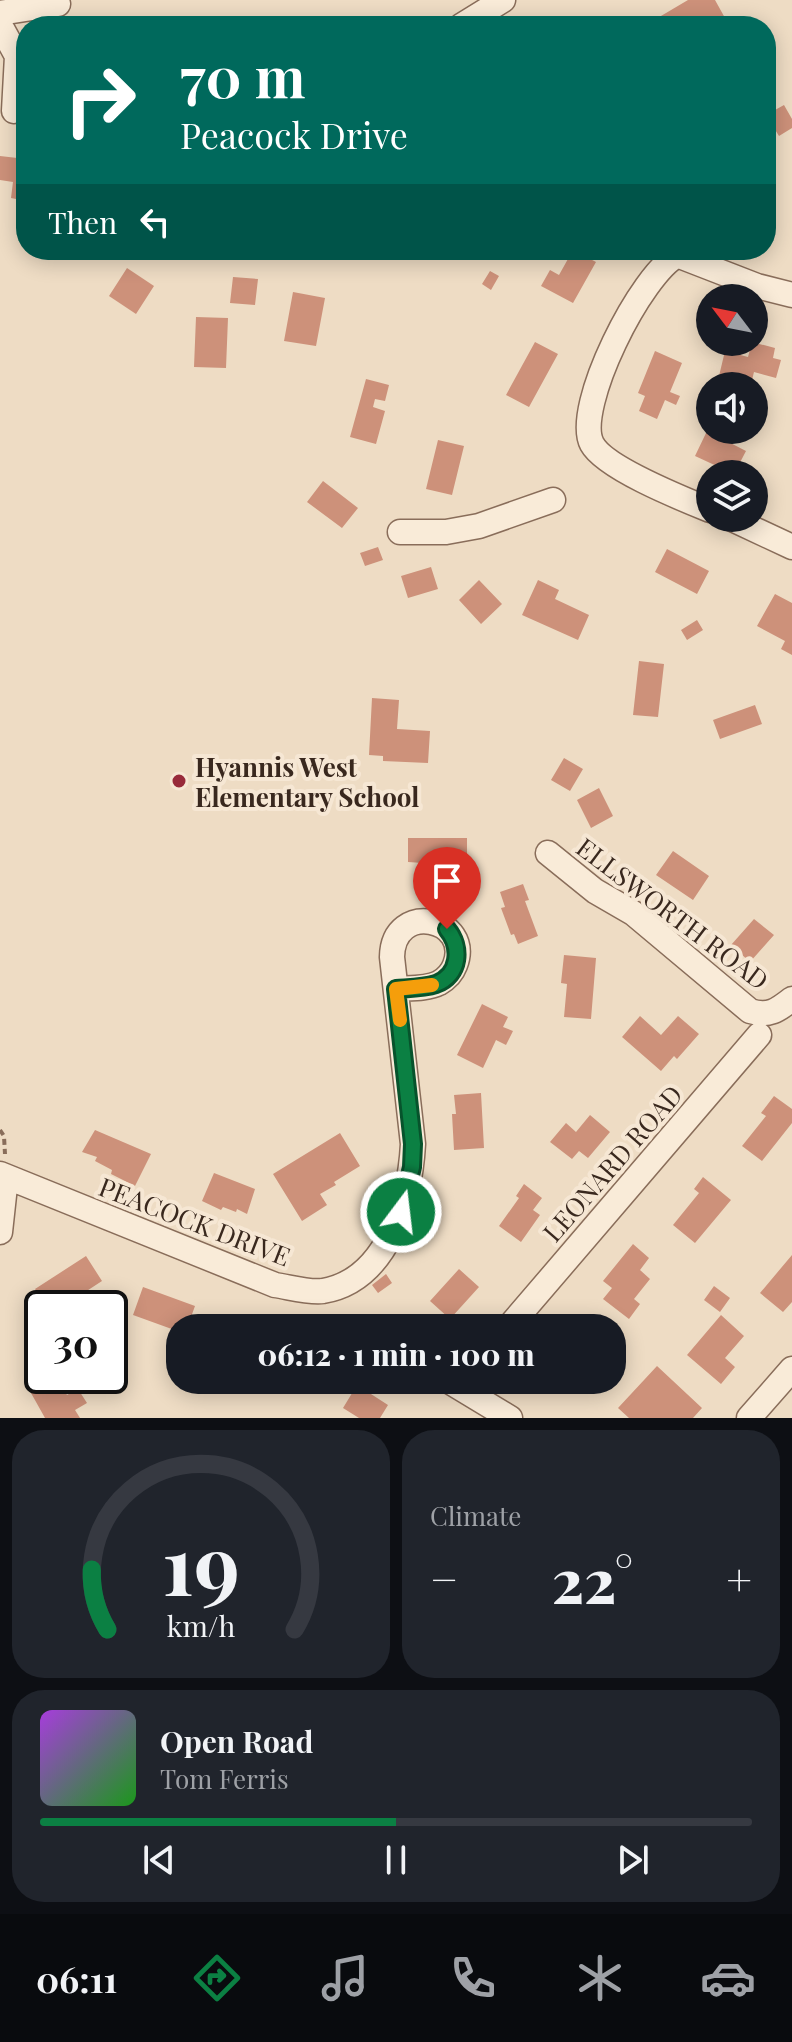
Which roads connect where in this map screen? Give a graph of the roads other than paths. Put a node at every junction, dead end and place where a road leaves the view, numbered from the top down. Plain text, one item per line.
1 (503, 0) edge
2 (58, 4) dead end
3 (0, 13) edge
4 (477, 16) edge
5 (0, 25) edge
6 (16, 48) edge
7 (666, 260) edge
8 (692, 260) edge
9 (792, 295) edge
10 (553, 500) dead end
11 (696, 503) edge
12 (400, 532) dead end
13 (760, 532) edge
14 (792, 547) edge
15 (548, 853) dead end
16 (396, 989) dead end
17 (792, 999) edge
18 (762, 1025) junction
19 (3, 1175) edge
20 (0, 1232) edge
21 (520, 1314) edge
22 (792, 1369) edge
23 (474, 1394) edge
24 (510, 1418) edge
25 (749, 1418) edge

1 - 4 street
2 - 3 street
5 - 6 street
7 - 11 street
8 - 9 street
10 - 12 street
13 - 14 street
15 - 18 street, ELLSWORTH ROAD
16 - 19 street, PEACOCK DRIVE
17 - 18 street, LEONARD ROAD
18 - 21 street, LEONARD ROAD
19 - 20 street
22 - 25 street
23 - 24 street

